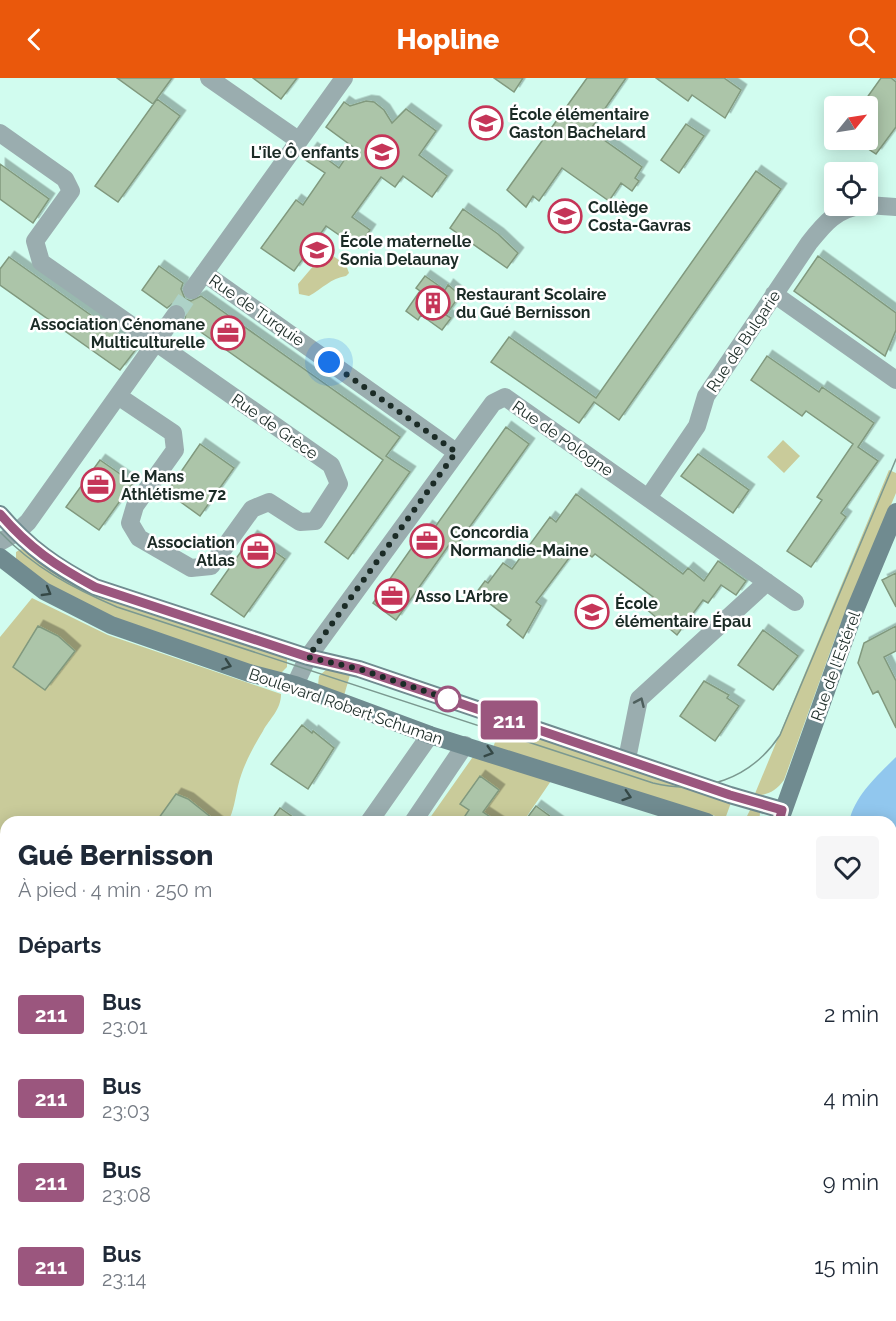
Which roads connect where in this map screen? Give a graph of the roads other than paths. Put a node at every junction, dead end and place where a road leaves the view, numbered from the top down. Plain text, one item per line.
1 (209, 78) edge
2 (344, 78) edge
3 (0, 133) edge
4 (298, 140) junction
5 (878, 206) edge
6 (896, 207) edge
7 (834, 216) edge
8 (204, 273) junction
9 (192, 290) tunnel mouth
10 (774, 294) junction
11 (176, 314) tunnel mouth
12 (157, 342) junction
13 (896, 380) edge
14 (118, 396) junction
15 (456, 452) junction
16 (648, 498) junction
17 (896, 512) edge
18 (0, 514) edge
19 (16, 533) junction
20 (0, 542) edge
21 (0, 557) edge
22 (767, 582) junction
23 (795, 602) dead end
24 (308, 657) junction
25 (295, 685) junction
26 (430, 735) junction
27 (465, 746) junction
28 (627, 759) junction
29 (373, 816) edge
30 (417, 816) edge
31 (688, 816) edge
32 (781, 816) edge

1 - 4 street
2 - 4 street
3 - 12 street
4 - 8 street
5 - 6 street
7 - 10 street, Rue de Bulgarie
8 - 9 street
8 - 15 street, Rue de Turquie
10 - 13 street
10 - 16 street, Rue de Bulgarie
11 - 12 street
12 - 14 street
12 - 14 street, Rue de Grèce
14 - 19 street
15 - 16 street, Rue de Pologne
15 - 24 street, Rue de Pologne
16 - 22 street, Rue de Pologne
17 - 32 street, Rue de l'Estérel
18 - 19 street, Boulevard Robert Schuman
19 - 20 street
19 - 24 street, Boulevard Robert Schuman
21 -> 25 street, Boulevard Robert Schuman
22 - 23 street, Rue de Pologne
28 -> 22 street
24 - 25 street, Rue de Pologne
24 - 28 street, Boulevard Robert Schuman
25 - 26 street, Boulevard Robert Schuman
26 - 27 street, Boulevard Robert Schuman
26 - 29 street
27 - 30 street
27 -> 31 street, Boulevard Robert Schuman
28 - 32 street, Boulevard Robert Schuman

